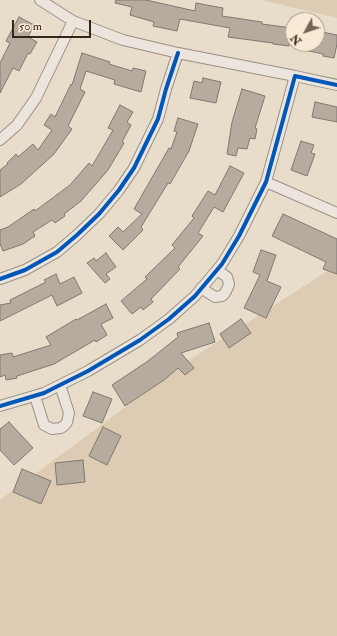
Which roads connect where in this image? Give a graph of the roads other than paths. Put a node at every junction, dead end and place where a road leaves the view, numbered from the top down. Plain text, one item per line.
1 (40, 0) edge
2 (74, 21) junction
3 (178, 53) junction
4 (295, 76) junction
5 (337, 85) edge
6 (0, 140) edge
7 (266, 182) junction
8 (337, 213) edge
9 (217, 270) junction
10 (0, 279) edge
11 (201, 288) junction
12 (60, 385) junction
13 (36, 396) junction
14 (0, 406) edge

1 - 2 street
2 - 3 street
2 - 6 street
3 - 4 street
3 - 10 street
4 - 5 street
4 - 7 street
7 - 8 street
7 - 9 street
9 - 11 street
9 - 11 street
11 - 12 street
12 - 13 street
12 - 13 street
13 - 14 street

